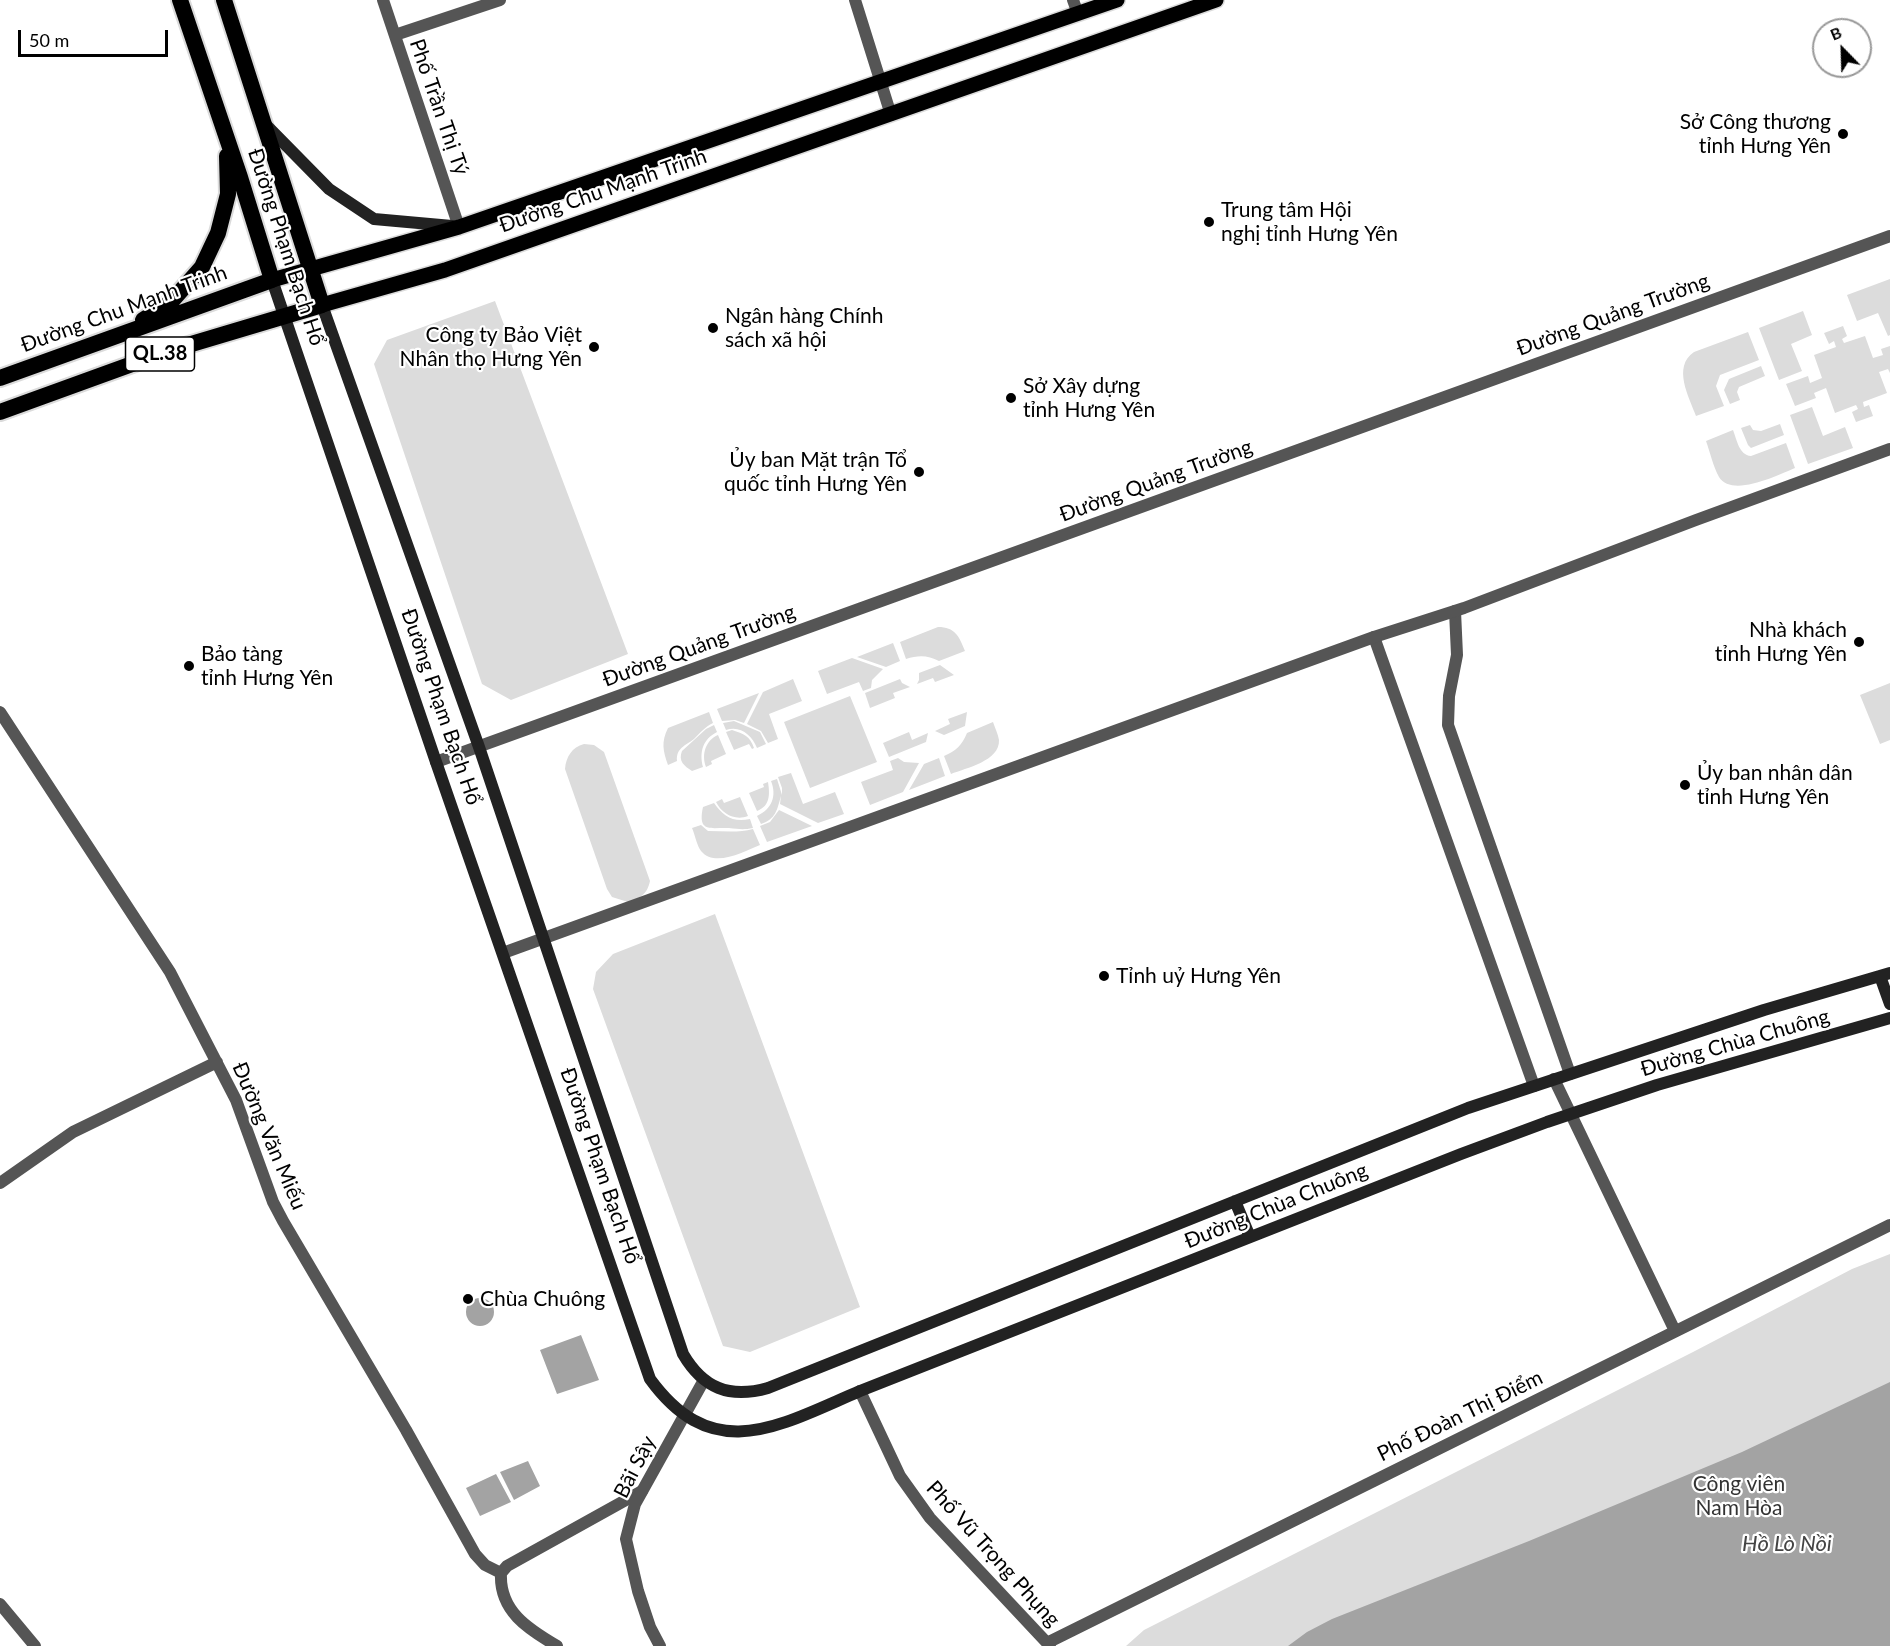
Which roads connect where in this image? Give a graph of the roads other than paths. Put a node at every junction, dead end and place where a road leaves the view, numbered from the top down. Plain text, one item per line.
1 (180, 0) edge
2 (224, 0) edge
3 (383, 0) edge
4 (500, 0) edge
5 (855, 0) edge
6 (1117, 0) edge
7 (1216, 0) edge
8 (1076, 7) edge
9 (395, 35) junction
10 (882, 82) junction
11 (891, 115) junction
12 (266, 124) junction
13 (227, 140) junction
14 (459, 227) junction
15 (1890, 237) edge
16 (309, 269) junction
17 (272, 280) junction
18 (322, 305) junction
19 (284, 315) junction
20 (119, 336) junction
21 (0, 378) edge
22 (0, 412) edge
23 (1890, 449) edge
24 (1455, 611) junction
25 (1374, 637) junction
26 (0, 712) edge
27 (479, 747) junction
28 (436, 762) junction
29 (543, 940) junction
30 (503, 953) junction
31 (1885, 974) edge
32 (1890, 1004) edge
33 (1890, 1018) edge
34 (217, 1062) junction
35 (1570, 1074) junction
36 (1554, 1079) junction
37 (1534, 1086) junction
38 (1571, 1114) junction
39 (0, 1183) edge
40 (1235, 1201) junction
41 (1890, 1225) edge
42 (1250, 1237) junction
43 (1675, 1331) junction
44 (704, 1380) junction
45 (860, 1391) junction
46 (684, 1416) junction
47 (642, 1491) junction
48 (501, 1573) junction
49 (0, 1604) edge
50 (1048, 1644) edge
51 (35, 1646) edge
52 (558, 1646) edge
53 (660, 1646) edge

1 - 13 highway, Đường Phạm Bạch Hổ
2 - 12 highway, Đường Phạm Bạch Hổ
3 - 9 street, Phố Trần Thị Tý
4 - 9 street
5 - 10 street
6 - 8 main road, Đường Chu Mạnh Trinh
7 - 11 main road, Đường Chu Mạnh Trinh
8 - 10 main road, Đường Chu Mạnh Trinh
9 - 14 street, Phố Trần Thị Tý
10 - 11 street
10 - 14 main road, Đường Chu Mạnh Trinh
11 - 18 main road, Đường Chu Mạnh Trinh
12 - 14 main road
12 - 16 highway, Đường Phạm Bạch Hổ
13 - 17 highway, Đường Phạm Bạch Hổ
13 - 20 highway
14 - 16 main road, Đường Chu Mạnh Trinh
15 - 27 street, Đường Quảng Trường
16 - 17 main road, Đường Chu Mạnh Trinh
16 - 18 highway, Đường Phạm Bạch Hổ
17 - 19 main road, Đường Phạm Bạch Hổ
17 - 20 highway, Đường Chu Mạnh Trinh / QL.38
18 - 19 highway, Đường Chu Mạnh Trinh / QL.38
18 - 27 main road, Đường Phạm Bạch Hổ
19 - 22 highway, Đường Chu Mạnh Trinh / QL.38
19 - 28 main road, Đường Phạm Bạch Hổ
20 - 21 highway, Đường Chu Mạnh Trinh / QL.38
23 - 24 street
24 - 25 street
24 - 35 street
25 - 29 street
25 - 37 street
26 - 34 street, Đường Văn Miếu
27 - 28 street, Đường Quảng Trường
27 - 29 main road, Đường Phạm Bạch Hổ
28 - 30 main road, Đường Phạm Bạch Hổ
29 - 30 street
29 - 44 main road, Đường Phạm Bạch Hổ
30 - 46 main road, Đường Phạm Bạch Hổ
31 - 32 main road
31 - 35 main road, Đường Chùa Chuông
33 - 38 main road, Đường Chùa Chuông
34 - 39 street
34 - 48 street, Đường Văn Miếu
35 - 36 main road, Đường Chùa Chuông
36 - 37 main road, Đường Chùa Chuông
36 - 38 street
37 - 40 main road, Đường Chùa Chuông
38 - 42 main road, Đường Chùa Chuông
38 - 43 street
40 - 42 main road
40 - 44 main road, Đường Chùa Chuông
41 - 43 street, Phố Đoàn Thị Điểm
42 - 45 main road, Đường Chùa Chuông
43 - 50 street, Phố Đoàn Thị Điểm
44 - 46 street, Bãi Sậy
45 - 46 main road, Đường Chùa Chuông
45 - 50 street, Phố Vũ Trọng Phụng
46 - 47 street, Bãi Sậy
47 - 48 street
47 - 53 street, Bãi Sậy
48 - 52 street
49 - 51 street

